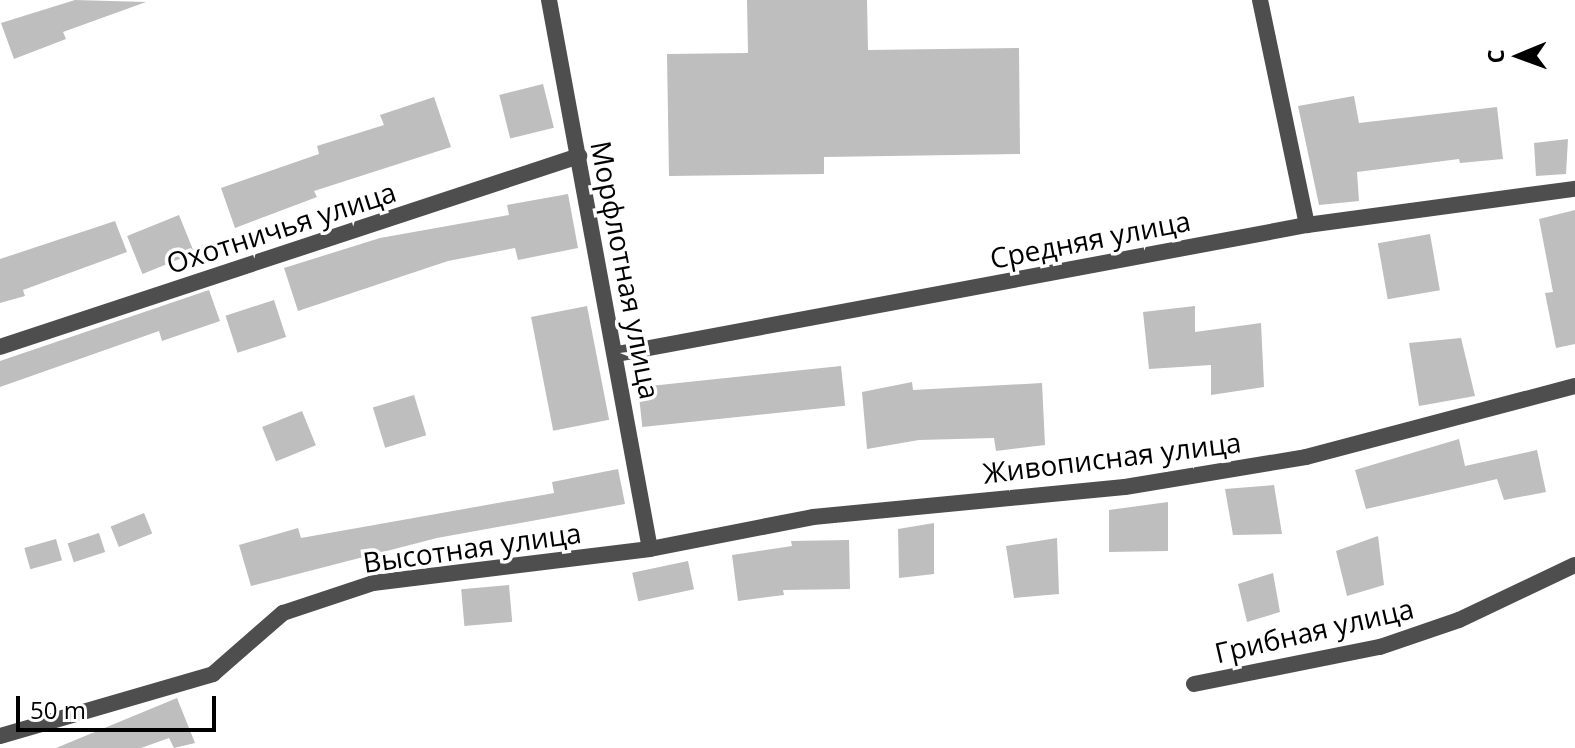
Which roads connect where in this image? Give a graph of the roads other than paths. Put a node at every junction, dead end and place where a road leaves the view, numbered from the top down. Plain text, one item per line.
1 (549, 0) edge
2 (1260, 0) edge
3 (579, 156) junction
4 (1575, 189) edge
5 (1307, 225) junction
6 (0, 347) edge
7 (617, 354) junction
8 (1575, 386) edge
9 (650, 549) junction
10 (1575, 565) edge
11 (1194, 684) dead end
12 (0, 736) edge

1 - 3 street, Морфлотная улица
2 - 5 street
3 - 6 street, Охотничья улица
3 - 7 street, Морфлотная улица
4 - 5 street, Средняя улица
5 - 7 street, Средняя улица
7 - 9 street, Морфлотная улица
8 - 9 street, Живописная улица
9 - 12 street, Высотная улица
10 - 11 street, Грибная улица

